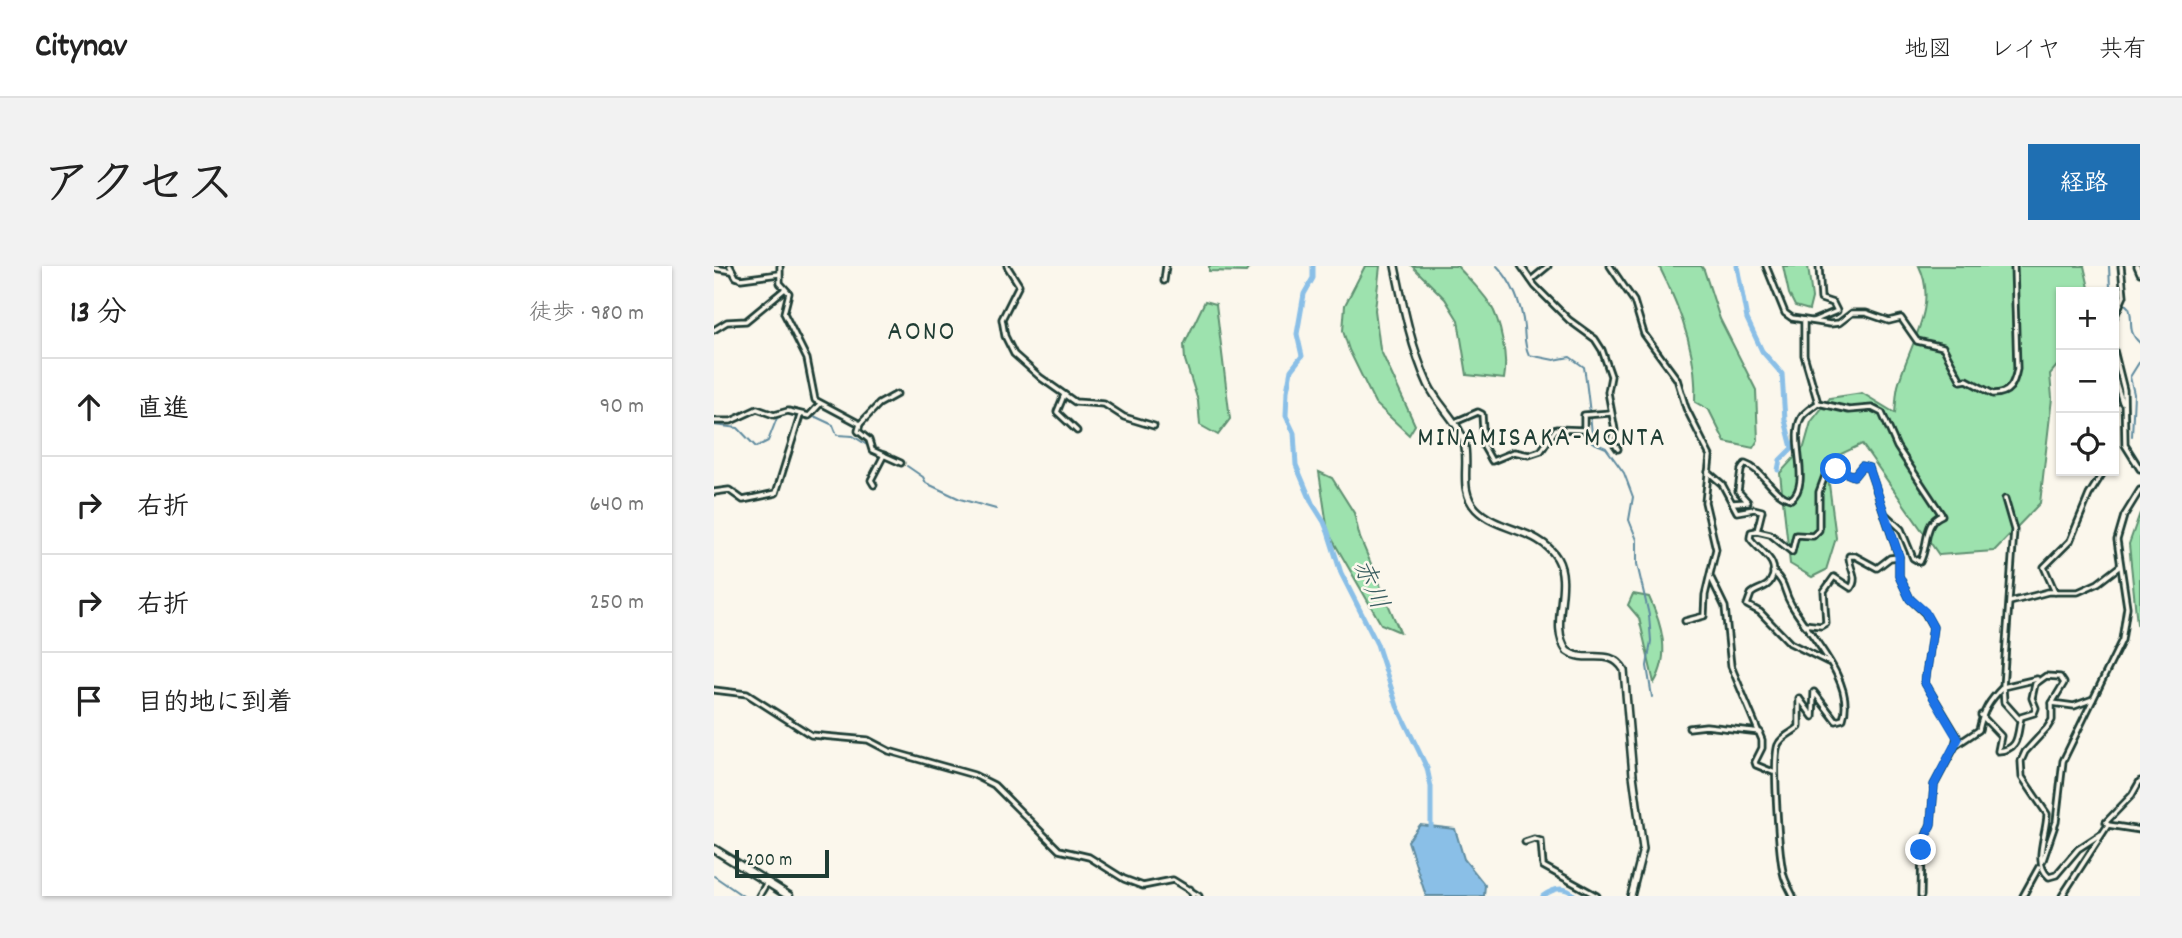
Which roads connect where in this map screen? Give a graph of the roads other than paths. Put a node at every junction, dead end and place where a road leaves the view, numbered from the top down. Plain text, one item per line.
1 (780, 266) edge
2 (1007, 266) edge
3 (1166, 266) edge
4 (1395, 266) edge
5 (1521, 266) edge
6 (1548, 266) edge
7 (1610, 266) edge
8 (1766, 266) edge
9 (1818, 266) edge
10 (2014, 266) edge
11 (2121, 266) edge
12 (2137, 266) edge
13 (714, 268) edge
14 (731, 268) edge
15 (2140, 273) edge
16 (779, 274) junction
17 (1531, 280) junction
18 (1164, 281) dead end
19 (785, 289) junction
20 (2119, 307) edge
21 (1804, 322) junction
22 (1811, 322) junction
23 (714, 330) edge
24 (2119, 368) edge
25 (897, 394) dead end
26 (2119, 394) edge
27 (1064, 395) junction
28 (1818, 403) junction
29 (820, 404) junction
30 (2124, 411) junction
31 (1611, 413) junction
32 (800, 416) junction
33 (714, 421) edge
34 (1453, 423) junction
35 (860, 424) junction
36 (1154, 426) dead end
37 (1077, 431) dead end
38 (1618, 449) dead end
39 (884, 455) junction
40 (901, 463) dead end
41 (2140, 469) edge
42 (1708, 472) junction
43 (2101, 476) edge
44 (874, 485) dead end
45 (2140, 491) edge
46 (714, 492) edge
47 (2005, 499) dead end
48 (1732, 503) junction
49 (1885, 515) junction
50 (1757, 531) junction
51 (1899, 556) junction
52 (2120, 566) junction
53 (1773, 572) junction
54 (1710, 575) junction
55 (2055, 592) junction
56 (2010, 602) junction
57 (1685, 621) dead end
58 (1804, 624) junction
59 (1830, 663) junction
60 (2042, 678) junction
61 (2003, 687) junction
62 (714, 690) edge
63 (2095, 698) junction
64 (2052, 703) junction
65 (1981, 715) junction
66 (2020, 720) junction
67 (1689, 728) dead end
68 (1760, 732) junction
69 (1955, 746) junction
70 (1773, 772) junction
71 (2140, 781) edge
72 (2108, 825) junction
73 (2140, 830) edge
74 (2101, 834) junction
75 (1525, 842) dead end
76 (714, 849) edge
77 (2040, 866) junction
78 (766, 884) junction
79 (1190, 889) junction
80 (759, 896) edge
81 (789, 896) edge
82 (1193, 896) edge
83 (1199, 896) edge
84 (1597, 896) edge
85 (1631, 896) edge
86 (1793, 896) edge
87 (1921, 896) edge
88 (2023, 896) edge
89 (2062, 896) edge

1 - 16 street
2 - 27 street
3 - 18 street
4 - 34 street
5 - 17 street
6 - 17 street
7 - 42 street
8 - 21 street
9 - 22 street
10 - 22 street
11 - 20 street
12 - 15 street
13 - 14 street
14 - 16 street
16 - 19 street
17 - 31 street
19 - 23 street
19 - 29 street
21 - 22 street
21 - 28 street
24 - 30 street
25 - 35 street
26 - 30 street
27 - 36 street
27 - 37 street
28 - 48 street
28 - 49 street
29 - 32 street
29 - 35 street
30 - 41 street
31 - 34 street
31 - 38 street
32 - 33 street
32 - 46 street
34 - 85 street
35 - 39 street
39 - 40 street
39 - 44 street
42 - 48 street
42 - 54 street
43 - 55 street
45 - 52 street
47 - 56 street
48 - 50 street
49 - 50 street
49 - 51 street
50 - 53 street
51 - 58 street
51 - 69 street
52 - 55 street
52 - 63 street
53 - 58 street
53 - 59 street
54 - 57 street
54 - 68 street
55 - 56 street
56 - 61 street
58 - 59 street
59 - 70 street
60 - 61 street
60 - 64 street
60 - 66 street
61 - 65 street
61 - 66 street
62 - 79 street
63 - 64 street
63 - 77 street
64 - 77 street
65 - 66 street
65 - 69 street
67 - 68 street
68 - 70 street
69 - 87 street
70 - 86 street
71 - 72 street
72 - 73 street
72 - 74 street
74 - 77 street
74 - 89 street
75 - 84 street
76 - 78 main road
77 - 88 street
78 - 80 street
78 - 81 main road
79 - 82 street
79 - 83 street

